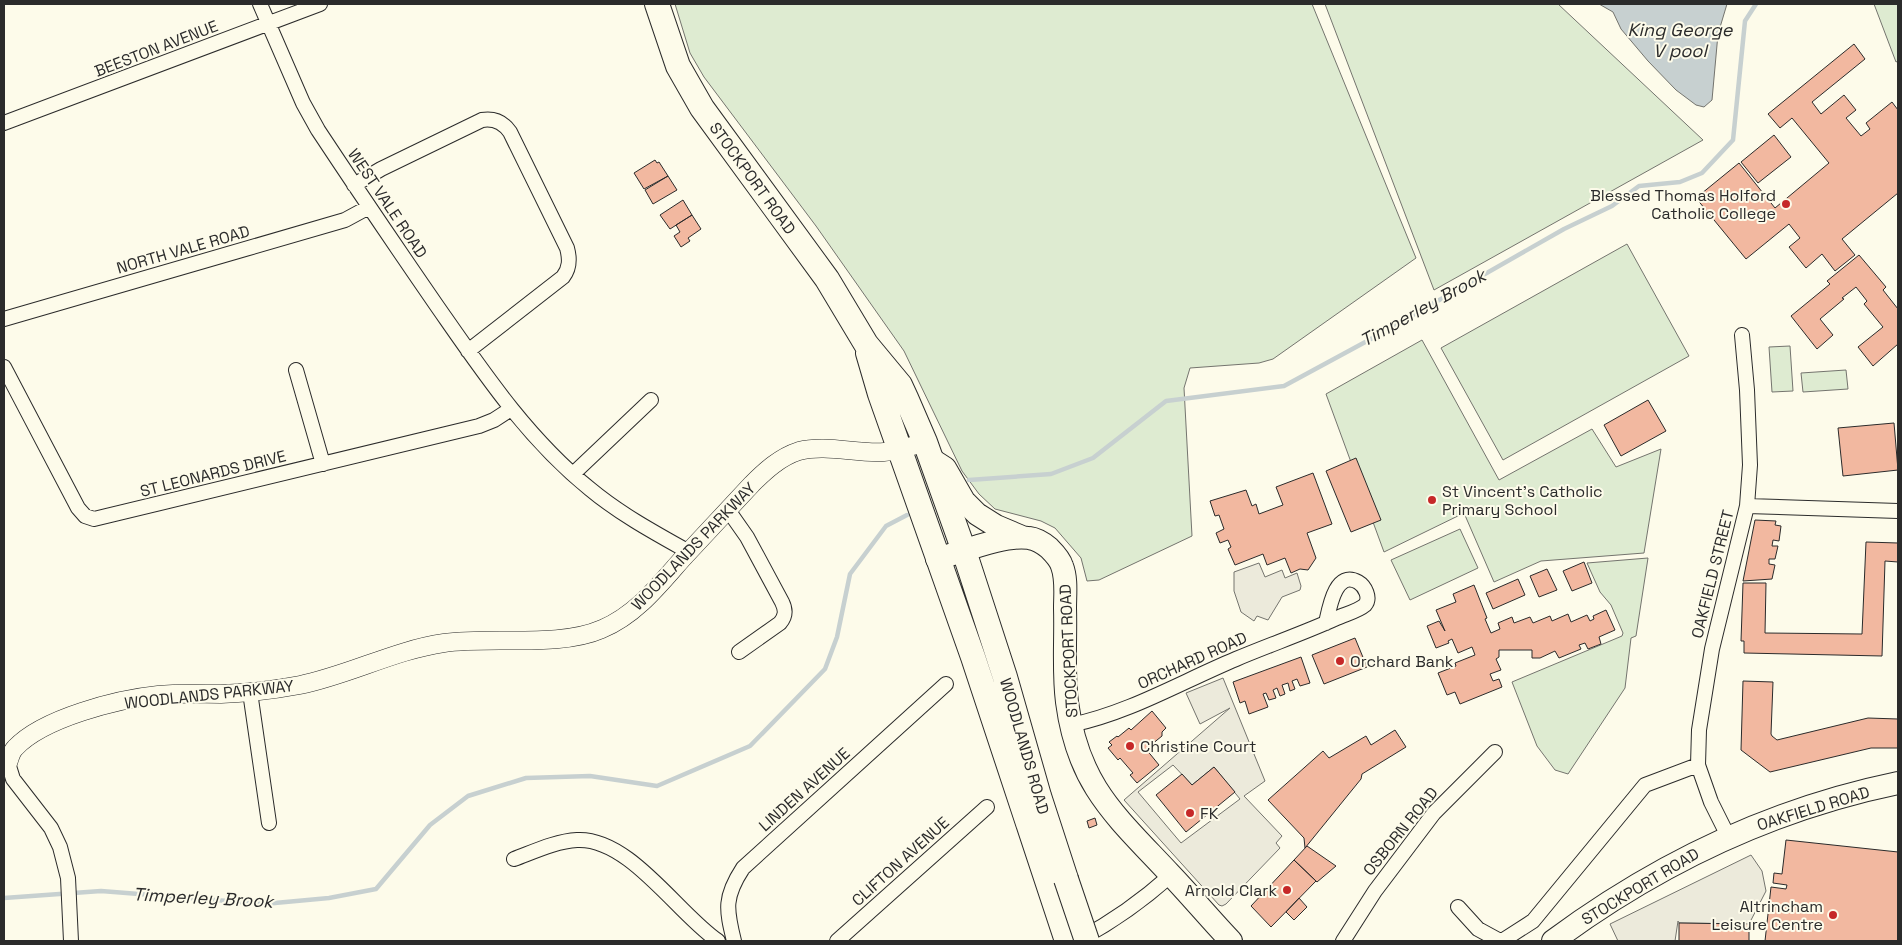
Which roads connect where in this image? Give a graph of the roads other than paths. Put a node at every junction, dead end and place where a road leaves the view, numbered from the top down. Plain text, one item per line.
1 (260, 4) edge
2 (320, 4) edge
3 (657, 4) edge
4 (268, 24) junction
5 (4, 124) edge
6 (354, 185) junction
7 (369, 207) junction
8 (4, 319) edge
9 (1742, 335) dead end
10 (866, 344) junction
11 (468, 351) junction
12 (4, 367) edge
13 (296, 370) dead end
14 (651, 400) dead end
15 (511, 409) junction
16 (900, 450) junction
17 (928, 450) junction
18 (323, 464) junction
19 (572, 474) junction
20 (1747, 506) junction
21 (728, 510) junction
22 (1898, 511) edge
23 (1022, 537) junction
24 (964, 551) junction
25 (689, 552) junction
26 (938, 559) junction
27 (1326, 623) dead end
28 (739, 652) dead end
29 (946, 684) dead end
30 (250, 692) junction
31 (1071, 725) junction
32 (1495, 752) dead end
33 (6, 763) edge
34 (1698, 765) junction
35 (1898, 783) edge
36 (987, 807) dead end
37 (269, 823) dead end
38 (1728, 836) junction
39 (514, 859) dead end
40 (1171, 875) junction
41 (1058, 884) junction
42 (1458, 907) dead end
43 (71, 941) edge
44 (718, 941) edge
45 (734, 941) edge
46 (837, 941) edge
47 (1067, 941) edge
48 (1075, 941) edge
49 (1087, 941) edge
50 (1231, 941) edge
51 (1343, 941) edge
52 (1501, 941) edge
53 (1554, 941) edge

1 - 4 street, WEST VALE ROAD
2 - 4 street, BEESTON AVENUE
3 - 10 highway, STOCKPORT ROAD
4 - 5 street, BEESTON AVENUE
4 - 6 street, WEST VALE ROAD
6 - 7 street, WEST VALE ROAD
6 - 11 street
7 - 8 street, NORTH VALE ROAD
7 - 11 street, WEST VALE ROAD
9 - 20 street, OAKFIELD STREET
10 - 16 highway, STOCKPORT ROAD
10 - 17 highway, STOCKPORT ROAD
11 - 15 street, WEST VALE ROAD
12 - 18 street, ST LEONARDS DRIVE
13 - 18 street
14 - 19 street
15 - 18 street, ST LEONARDS DRIVE
15 - 19 street, WEST VALE ROAD
16 - 17 street, WOODLANDS PARKWAY
16 - 21 street, WOODLANDS PARKWAY
16 - 26 highway, STOCKPORT ROAD
17 - 23 main road
17 - 24 highway, STOCKPORT ROAD
19 - 25 street, WEST VALE ROAD
20 - 22 street
20 - 34 street, OAKFIELD STREET
21 - 25 street, WOODLANDS PARKWAY
21 - 28 street
23 - 24 main road, STOCKPORT ROAD
23 - 31 main road, STOCKPORT ROAD
24 - 26 main road, STOCKPORT ROAD
24 - 41 highway, WOODLANDS ROAD
25 - 30 street, WOODLANDS PARKWAY
26 - 41 highway, WOODLANDS ROAD
27 - 31 street, ORCHARD ROAD
29 - 45 street, LINDEN AVENUE
30 - 33 street, WOODLANDS PARKWAY
30 - 37 street
31 - 40 main road, STOCKPORT ROAD
32 - 51 street, OSBORN ROAD
33 - 43 street
34 - 38 street, OAKFIELD STREET
34 - 52 street
35 - 38 main road, OAKFIELD ROAD
36 - 46 street, CLIFTON AVENUE
38 - 53 main road, STOCKPORT ROAD
39 - 44 street
40 - 48 street
40 - 50 main road, STOCKPORT ROAD
41 - 47 highway, WOODLANDS ROAD
41 - 49 highway, WOODLANDS ROAD, bridge
42 - 52 street

